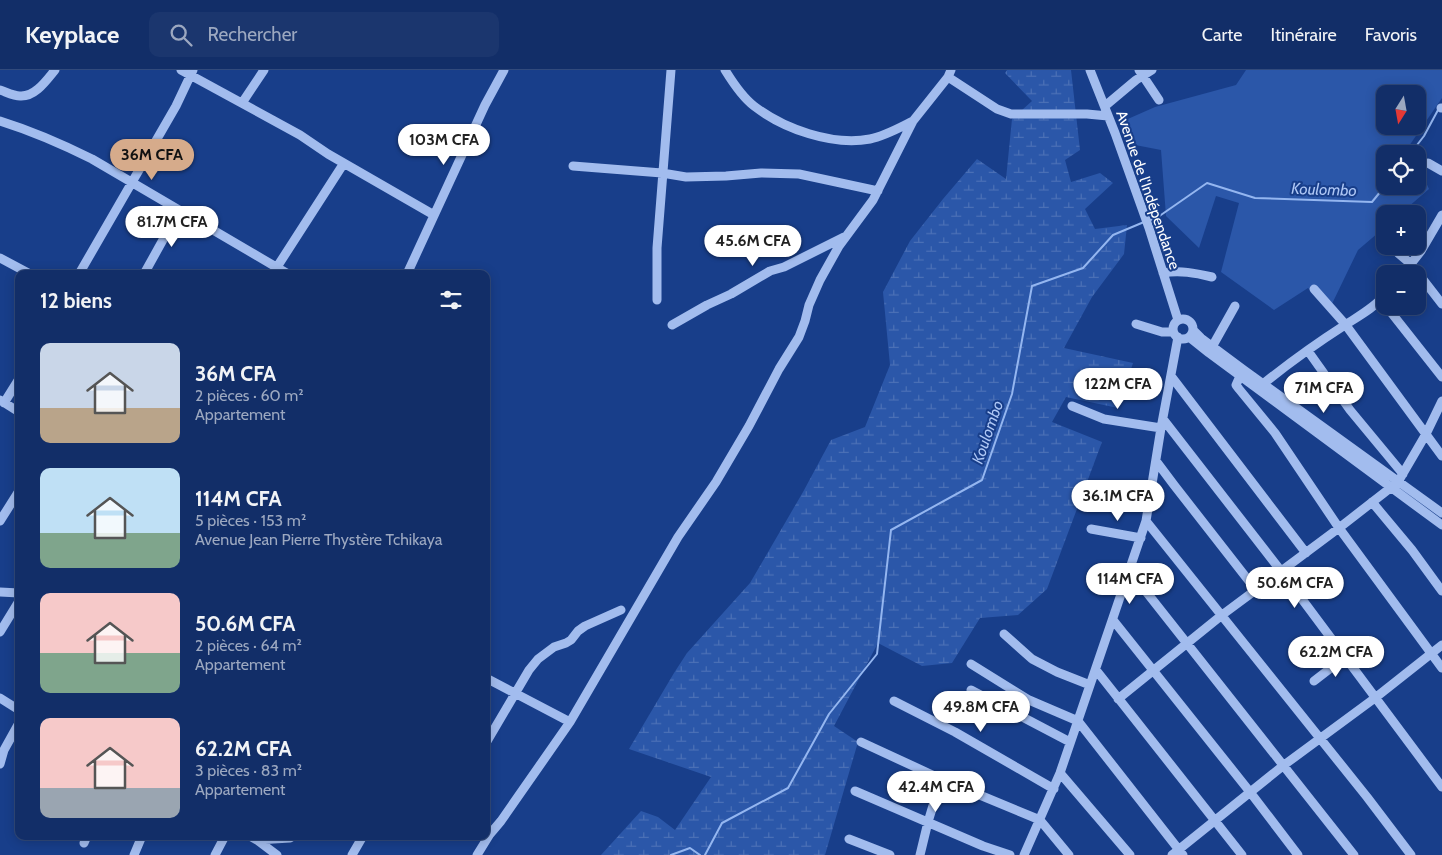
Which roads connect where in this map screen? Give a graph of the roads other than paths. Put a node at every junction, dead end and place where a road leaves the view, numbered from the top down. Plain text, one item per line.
1 (54, 70) edge
2 (180, 70) edge
3 (264, 70) edge
4 (504, 70) edge
5 (671, 70) edge
6 (725, 70) edge
7 (1090, 70) edge
8 (1152, 70) edge
9 (191, 72) edge
10 (950, 73) edge
11 (1140, 73) edge
12 (0, 90) edge
13 (1159, 100) dead end
14 (242, 103) junction
15 (1105, 106) junction
16 (1108, 116) junction
17 (0, 121) edge
18 (913, 121) junction
19 (344, 163) junction
20 (1428, 163) dead end
21 (573, 166) dead end
22 (1442, 171) edge
23 (662, 173) junction
24 (131, 182) junction
25 (878, 191) junction
26 (179, 211) junction
27 (434, 215) junction
28 (1442, 215) edge
29 (1436, 226) junction
30 (1442, 234) edge
31 (847, 236) junction
32 (1400, 255) edge
33 (0, 258) edge
34 (1411, 264) junction
35 (22, 270) edge
36 (81, 270) edge
37 (146, 270) edge
38 (281, 270) edge
39 (284, 270) edge
40 (409, 270) edge
41 (1163, 273) junction
42 (1212, 277) dead end
43 (1314, 289) dead end
44 (657, 300) dead end
45 (1442, 304) edge
46 (1235, 306) dead end
47 (1376, 306) edge
48 (1395, 315) edge
49 (1178, 320) junction
50 (1136, 324) dead end
51 (1346, 324) junction
52 (672, 325) dead end
53 (1191, 333) junction
54 (1176, 335) junction
55 (1212, 347) junction
56 (1308, 351) junction
57 (1171, 376) junction
58 (1240, 376) junction
59 (1442, 377) edge
60 (15, 384) edge
61 (1263, 384) junction
62 (2, 401) edge
63 (1442, 401) edge
64 (1072, 406) dead end
65 (15, 409) edge
66 (1162, 424) junction
67 (1426, 434) junction
68 (1442, 456) edge
69 (1156, 461) junction
70 (1397, 481) junction
71 (15, 498) edge
72 (1372, 502) junction
73 (1442, 514) edge
74 (0, 521) edge
75 (1146, 521) junction
76 (1442, 525) edge
77 (1339, 528) junction
78 (1091, 529) dead end
79 (1141, 538) junction
80 (1306, 553) junction
81 (1129, 570) junction
82 (1281, 571) junction
83 (1256, 590) junction
84 (0, 592) edge
85 (1442, 592) edge
86 (15, 593) edge
87 (15, 608) edge
88 (622, 610) dead end
89 (1222, 615) junction
90 (1113, 620) junction
91 (0, 632) edge
92 (1004, 634) dead end
93 (1188, 643) junction
94 (1442, 645) edge
95 (1431, 654) junction
96 (1345, 657) junction
97 (970, 664) dead end
98 (1442, 668) edge
99 (1096, 670) junction
100 (1154, 671) junction
101 (490, 680) edge
102 (1314, 681) dead end
103 (1090, 685) junction
104 (971, 690) dead end
105 (515, 693) junction
106 (0, 698) edge
107 (1375, 698) junction
108 (1118, 699) junction
109 (894, 702) dead end
110 (15, 707) edge
111 (1078, 721) junction
112 (570, 722) junction
113 (15, 730) edge
114 (490, 736) edge
115 (1320, 738) junction
116 (861, 742) dead end
117 (1070, 742) junction
118 (0, 764) edge
119 (1284, 765) junction
120 (1060, 773) junction
121 (941, 779) junction
122 (1442, 787) edge
123 (1054, 789) junction
124 (855, 791) dead end
125 (1250, 792) junction
126 (1040, 820) junction
127 (1215, 820) junction
128 (928, 822) junction
129 (490, 831) edge
130 (849, 839) dead end
131 (140, 840) edge
132 (223, 840) edge
133 (256, 840) edge
134 (361, 840) edge
135 (485, 840) edge
136 (1178, 853) edge
137 (134, 855) edge
138 (215, 855) edge
139 (277, 855) edge
140 (352, 855) edge
141 (478, 855) edge
142 (890, 855) edge
143 (920, 855) edge
144 (1010, 855) edge
145 (1024, 855) edge
146 (1069, 855) edge
147 (1130, 855) edge
148 (1242, 855) edge
149 (1298, 855) edge
150 (1354, 855) edge
151 (1412, 855) edge

1 - 12 street
2 - 9 street
3 - 14 street
4 - 27 street
5 - 23 street
6 - 18 street
7 - 15 street, Avenue de l'Indépendance
8 - 11 street
9 - 14 street
9 - 24 street
10 - 16 street
10 - 18 street
11 - 13 street
11 - 15 street
14 - 19 street
15 - 16 street, Avenue de l'Indépendance
16 - 41 street, Avenue de l'Indépendance
17 - 24 street
18 - 25 street
19 - 27 street
19 - 39 street
20 - 22 street
21 - 23 street
23 - 25 street
23 - 44 street
24 - 26 street
24 - 36 street
25 - 31 street
26 - 37 street
26 - 38 street
27 - 40 street
28 - 29 street
29 - 30 street
29 - 34 street
31 - 52 street
31 - 112 street
32 - 34 street
33 - 35 street
34 - 45 street
41 - 42 street
41 - 49 street, Avenue de l'Indépendance
43 - 51 street
46 - 55 street
47 - 51 street
48 - 59 street
49 - 53 street
49 - 54 street
50 - 54 street
51 - 56 street
51 - 67 street
53 - 54 street
53 - 55 street
53 - 58 street
54 - 57 street
55 - 61 street
56 - 61 street
56 - 70 street
57 - 66 street
57 - 80 street
58 - 70 street
58 - 77 street
60 - 62 street
61 - 70 street
62 - 65 street
63 - 67 street
64 - 66 street
66 - 69 street
66 - 82 street
67 - 68 street
67 - 70 street
69 - 75 street
69 - 83 street
70 - 72 street
70 - 73 street
70 - 76 street
71 - 74 street
72 - 77 street
72 - 85 street
75 - 79 street
75 - 89 street
77 - 80 street
77 - 95 street
78 - 79 street
79 - 81 street
80 - 82 street
81 - 90 street
81 - 93 street
82 - 83 street
82 - 96 street
83 - 89 street
84 - 86 street
87 - 91 street
88 - 105 street
89 - 93 street
89 - 115 street
90 - 99 street
90 - 100 street
92 - 103 street
93 - 100 street
93 - 119 street
94 - 95 street
95 - 98 street
95 - 107 street
96 - 102 street
96 - 107 street
97 - 111 street
99 - 103 street
99 - 108 street
100 - 108 street
100 - 125 street
101 - 105 street
103 - 111 street
104 - 117 street
105 - 112 street
105 - 114 street
106 - 110 street
107 - 115 street
107 - 122 street
108 - 127 street
109 - 123 street
111 - 117 street
111 - 136 street
112 - 129 street
113 - 118 street
115 - 119 street
115 - 151 street
116 - 121 street
117 - 120 street
119 - 125 street
119 - 150 street
120 - 123 street
120 - 147 street
121 - 126 street
121 - 128 street
123 - 126 street
124 - 128 street
125 - 127 street
125 - 149 street
126 - 145 street
126 - 146 street
127 - 136 street
127 - 148 street
128 - 143 street
128 - 144 street
130 - 142 street
131 - 137 street
132 - 138 street
133 - 139 street
134 - 140 street
135 - 141 street

